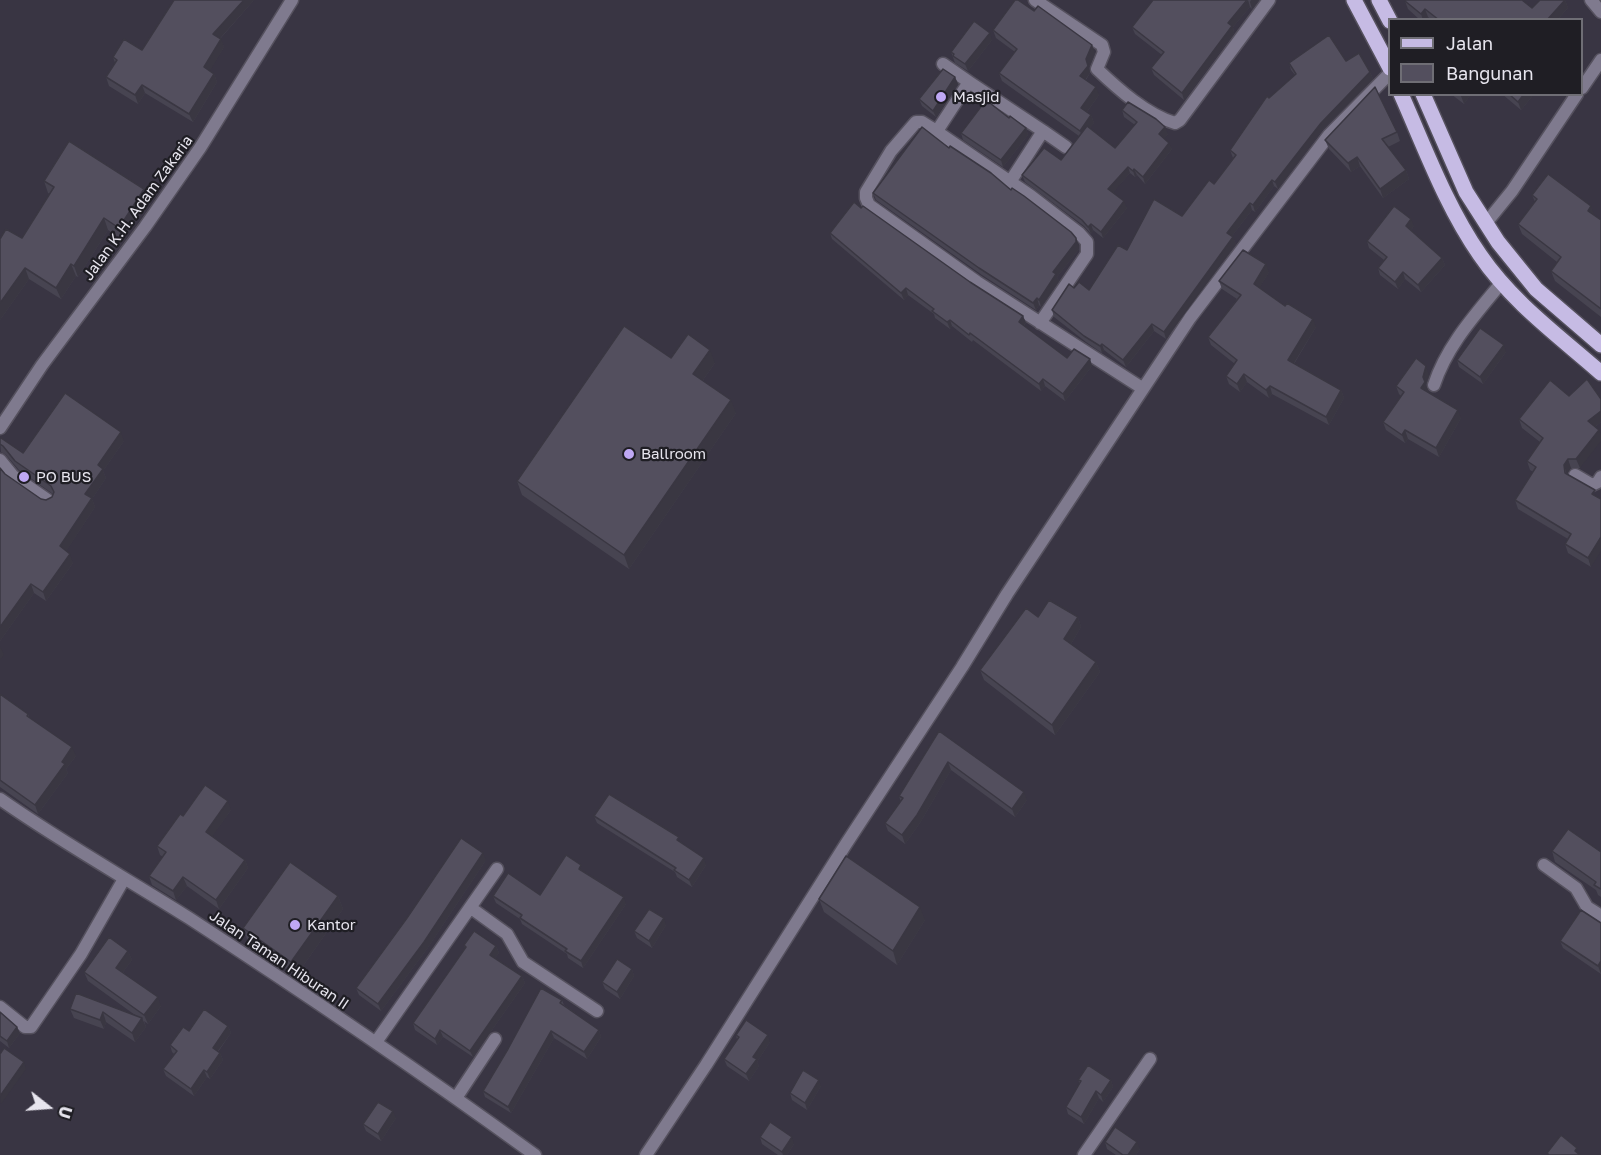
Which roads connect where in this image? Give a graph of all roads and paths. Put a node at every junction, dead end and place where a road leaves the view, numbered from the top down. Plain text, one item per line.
1 (292, 0) edge
2 (1035, 0) edge
3 (1269, 0) edge
4 (1354, 0) edge
5 (1379, 0) edge
6 (1591, 0) edge
7 (1601, 12) edge
8 (1388, 19) edge
9 (1601, 60) edge
10 (942, 64) dead end
11 (1388, 66) edge
12 (1388, 74) edge
13 (969, 82) junction
14 (1583, 85) edge
15 (1402, 96) edge
16 (1424, 96) edge
17 (1576, 96) edge
18 (937, 131) junction
19 (1043, 131) junction
20 (1066, 147) dead end
21 (1010, 182) junction
22 (1486, 223) junction
23 (1502, 282) junction
24 (1040, 322) junction
25 (1601, 345) edge
26 (1601, 373) edge
27 (1434, 385) dead end
28 (1142, 388) junction
29 (0, 428) edge
30 (0, 460) edge
31 (1575, 475) dead end
32 (1601, 477) edge
33 (50, 501) edge
34 (0, 799) edge
35 (1544, 865) dead end
36 (497, 869) dead end
37 (124, 879) junction
38 (471, 908) junction
39 (1601, 916) edge
40 (0, 1007) edge
41 (597, 1011) dead end
42 (495, 1039) dead end
43 (376, 1042) junction
44 (1150, 1059) dead end
45 (456, 1098) junction
46 (535, 1155) edge
47 (646, 1155) edge
48 (1084, 1155) edge

1 - 29 street, Jalan K.H. Adam Zakaria
2 - 3 street
4 - 11 main road
5 - 8 main road
6 - 7 street
9 - 14 street
10 - 13 street
12 - 28 street
13 - 18 street
13 - 19 street
15 - 23 main road
16 - 22 main road
17 - 22 street
18 - 21 street
18 - 24 street
19 - 20 street
19 - 21 street
21 - 24 street
22 - 25 main road
23 - 26 main road
23 - 27 street
24 - 28 street
28 - 47 street
30 - 33 street
31 - 32 street
34 - 37 street, Jalan Taman Hiburan II
35 - 39 street
36 - 38 street
37 - 40 street
37 - 43 street, Jalan Taman Hiburan II
38 - 41 street
38 - 43 street
42 - 45 street
43 - 45 street, Jalan Taman Hiburan II
44 - 48 street
45 - 46 street, Jalan Taman Hiburan II

